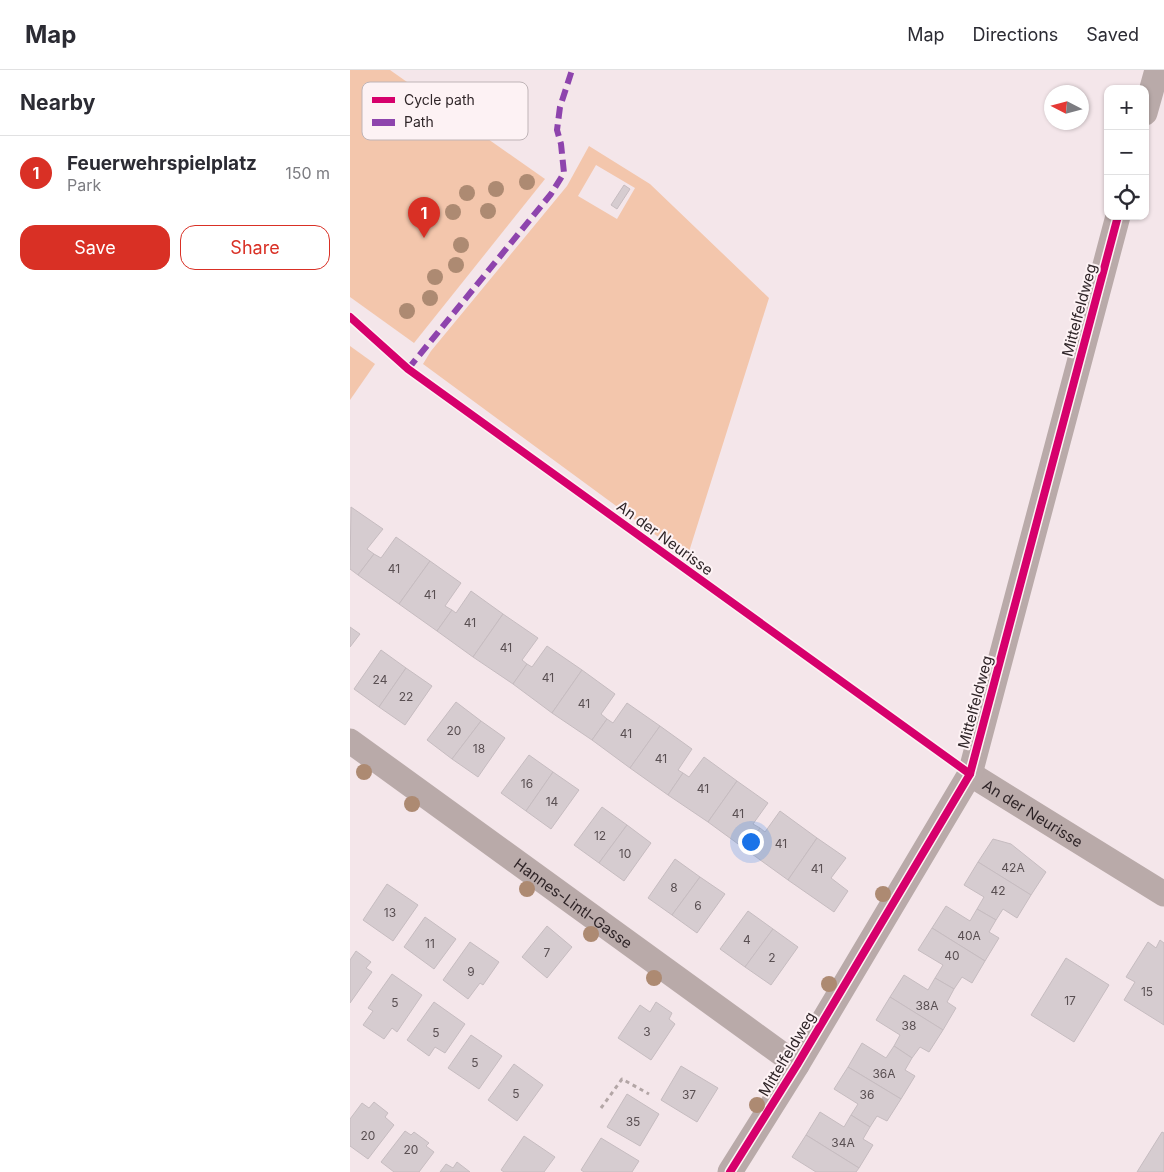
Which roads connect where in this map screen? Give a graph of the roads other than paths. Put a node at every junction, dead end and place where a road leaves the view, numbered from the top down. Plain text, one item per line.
1 (1157, 70) edge
2 (1149, 99) edge
3 (1117, 220) edge
4 (350, 741) edge
5 (970, 774) junction
6 (1164, 894) edge
7 (797, 1065) junction
8 (730, 1172) edge

1 - 2 street
3 - 5 street, Mittelfeldweg
4 - 7 street, Hannes-Lintl-Gasse
5 - 6 street, An der Neurisse
5 - 7 street, Mittelfeldweg
7 - 8 street, Mittelfeldweg

